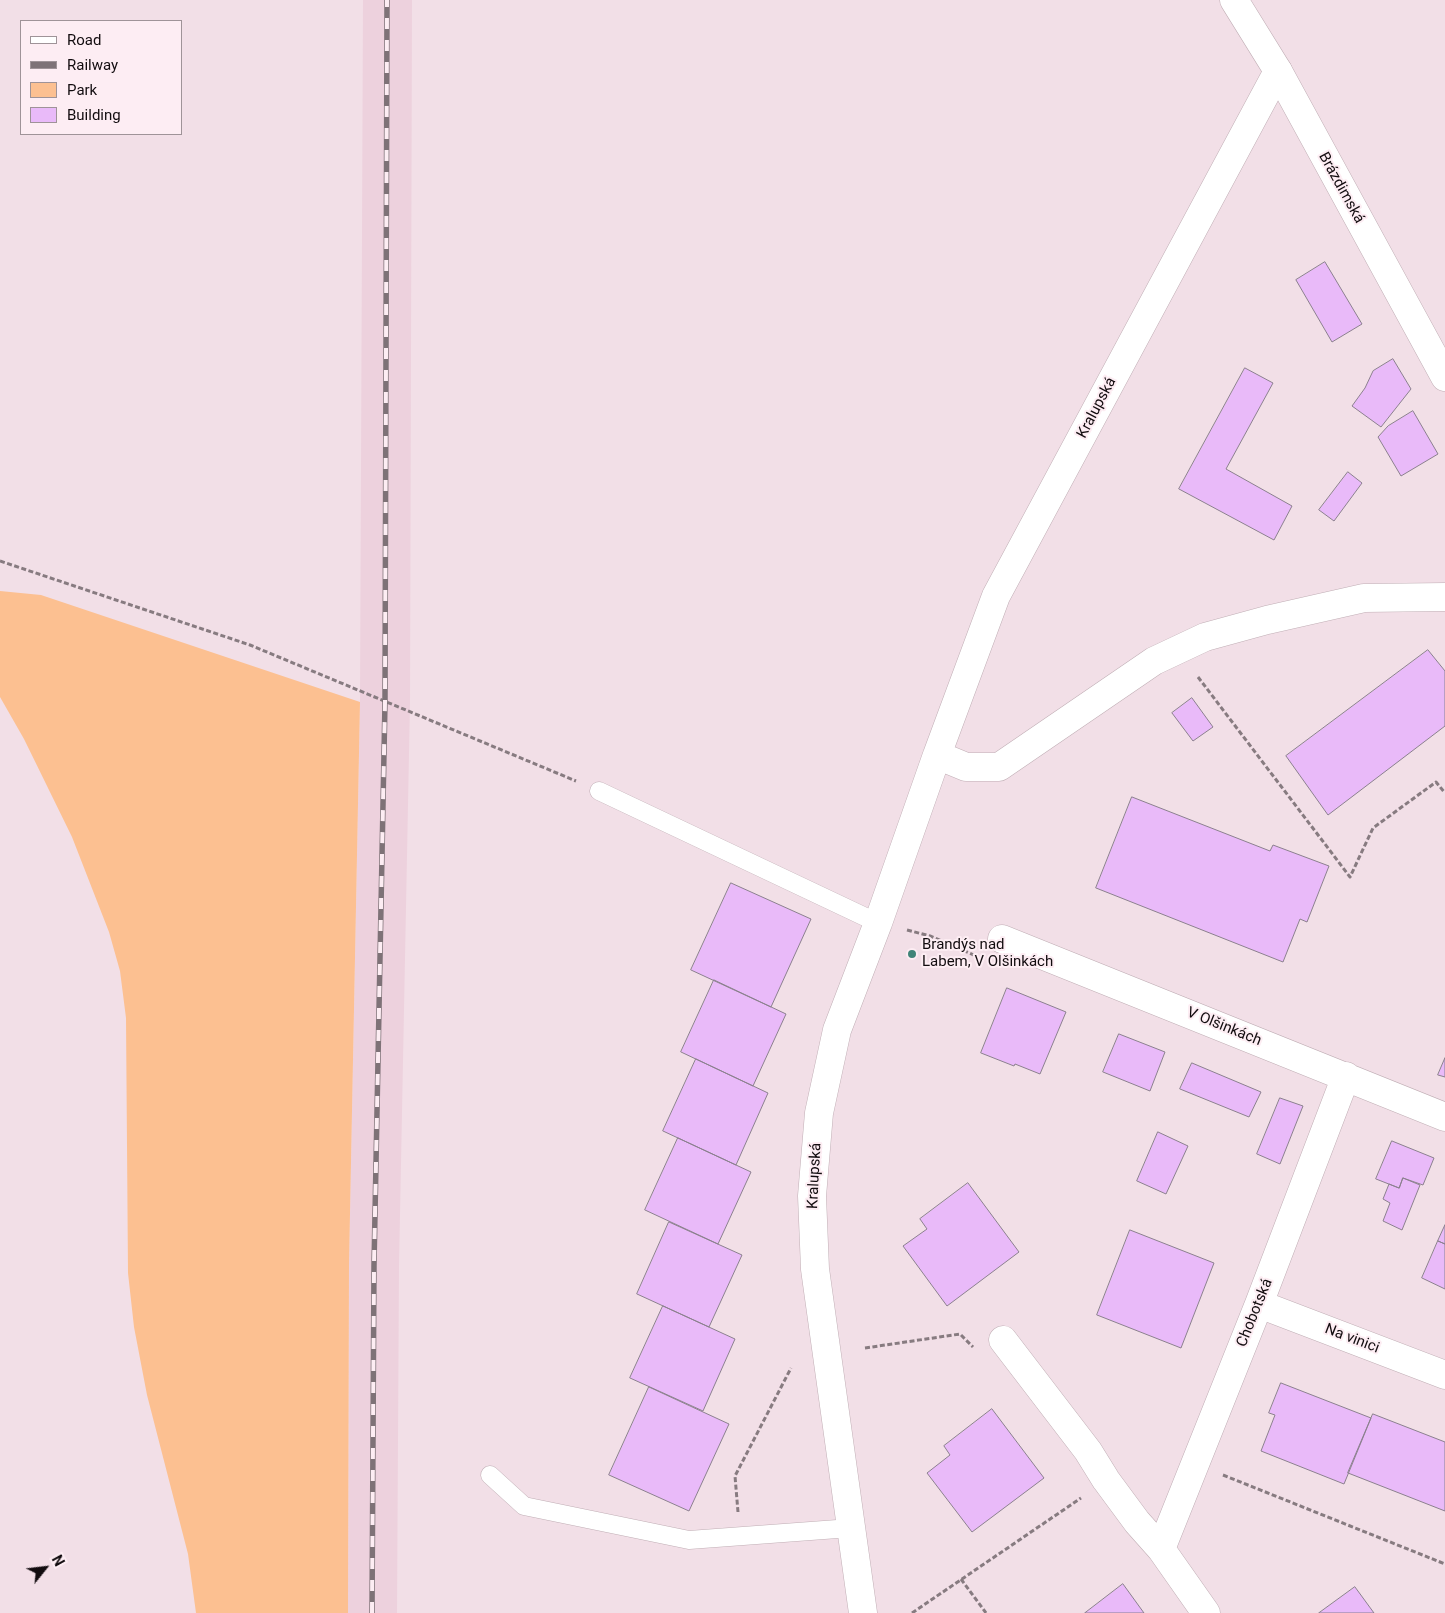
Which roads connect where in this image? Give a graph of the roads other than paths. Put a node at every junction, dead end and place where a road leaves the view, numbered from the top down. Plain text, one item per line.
1 (1234, 0) edge
2 (1278, 71) junction
3 (1445, 377) edge
4 (1445, 596) edge
5 (936, 755) junction
6 (598, 791) road end
7 (878, 922) junction
8 (1002, 939) road end
9 (1346, 1076) junction
10 (1445, 1117) edge
11 (1259, 1304) junction
12 (1003, 1340) dead end
13 (1445, 1375) edge
14 (490, 1475) dead end
15 (851, 1528) junction
16 (1161, 1549) junction
17 (863, 1613) edge
18 (1206, 1613) edge

1 - 2 street, Brázdimská
2 - 3 street, Brázdimská
2 - 5 street, Kralupská
4 - 5 street
5 - 7 street, Kralupská
6 - 7 lane
7 - 15 street, Kralupská
8 - 9 street, V Olšinkách
9 - 10 street, V Olšinkách
9 - 11 street, Chobotská
11 - 13 street, Na vinici
11 - 16 street, Chobotská
12 - 16 street
14 - 15 lane
15 - 17 street, Kralupská
16 - 18 street

